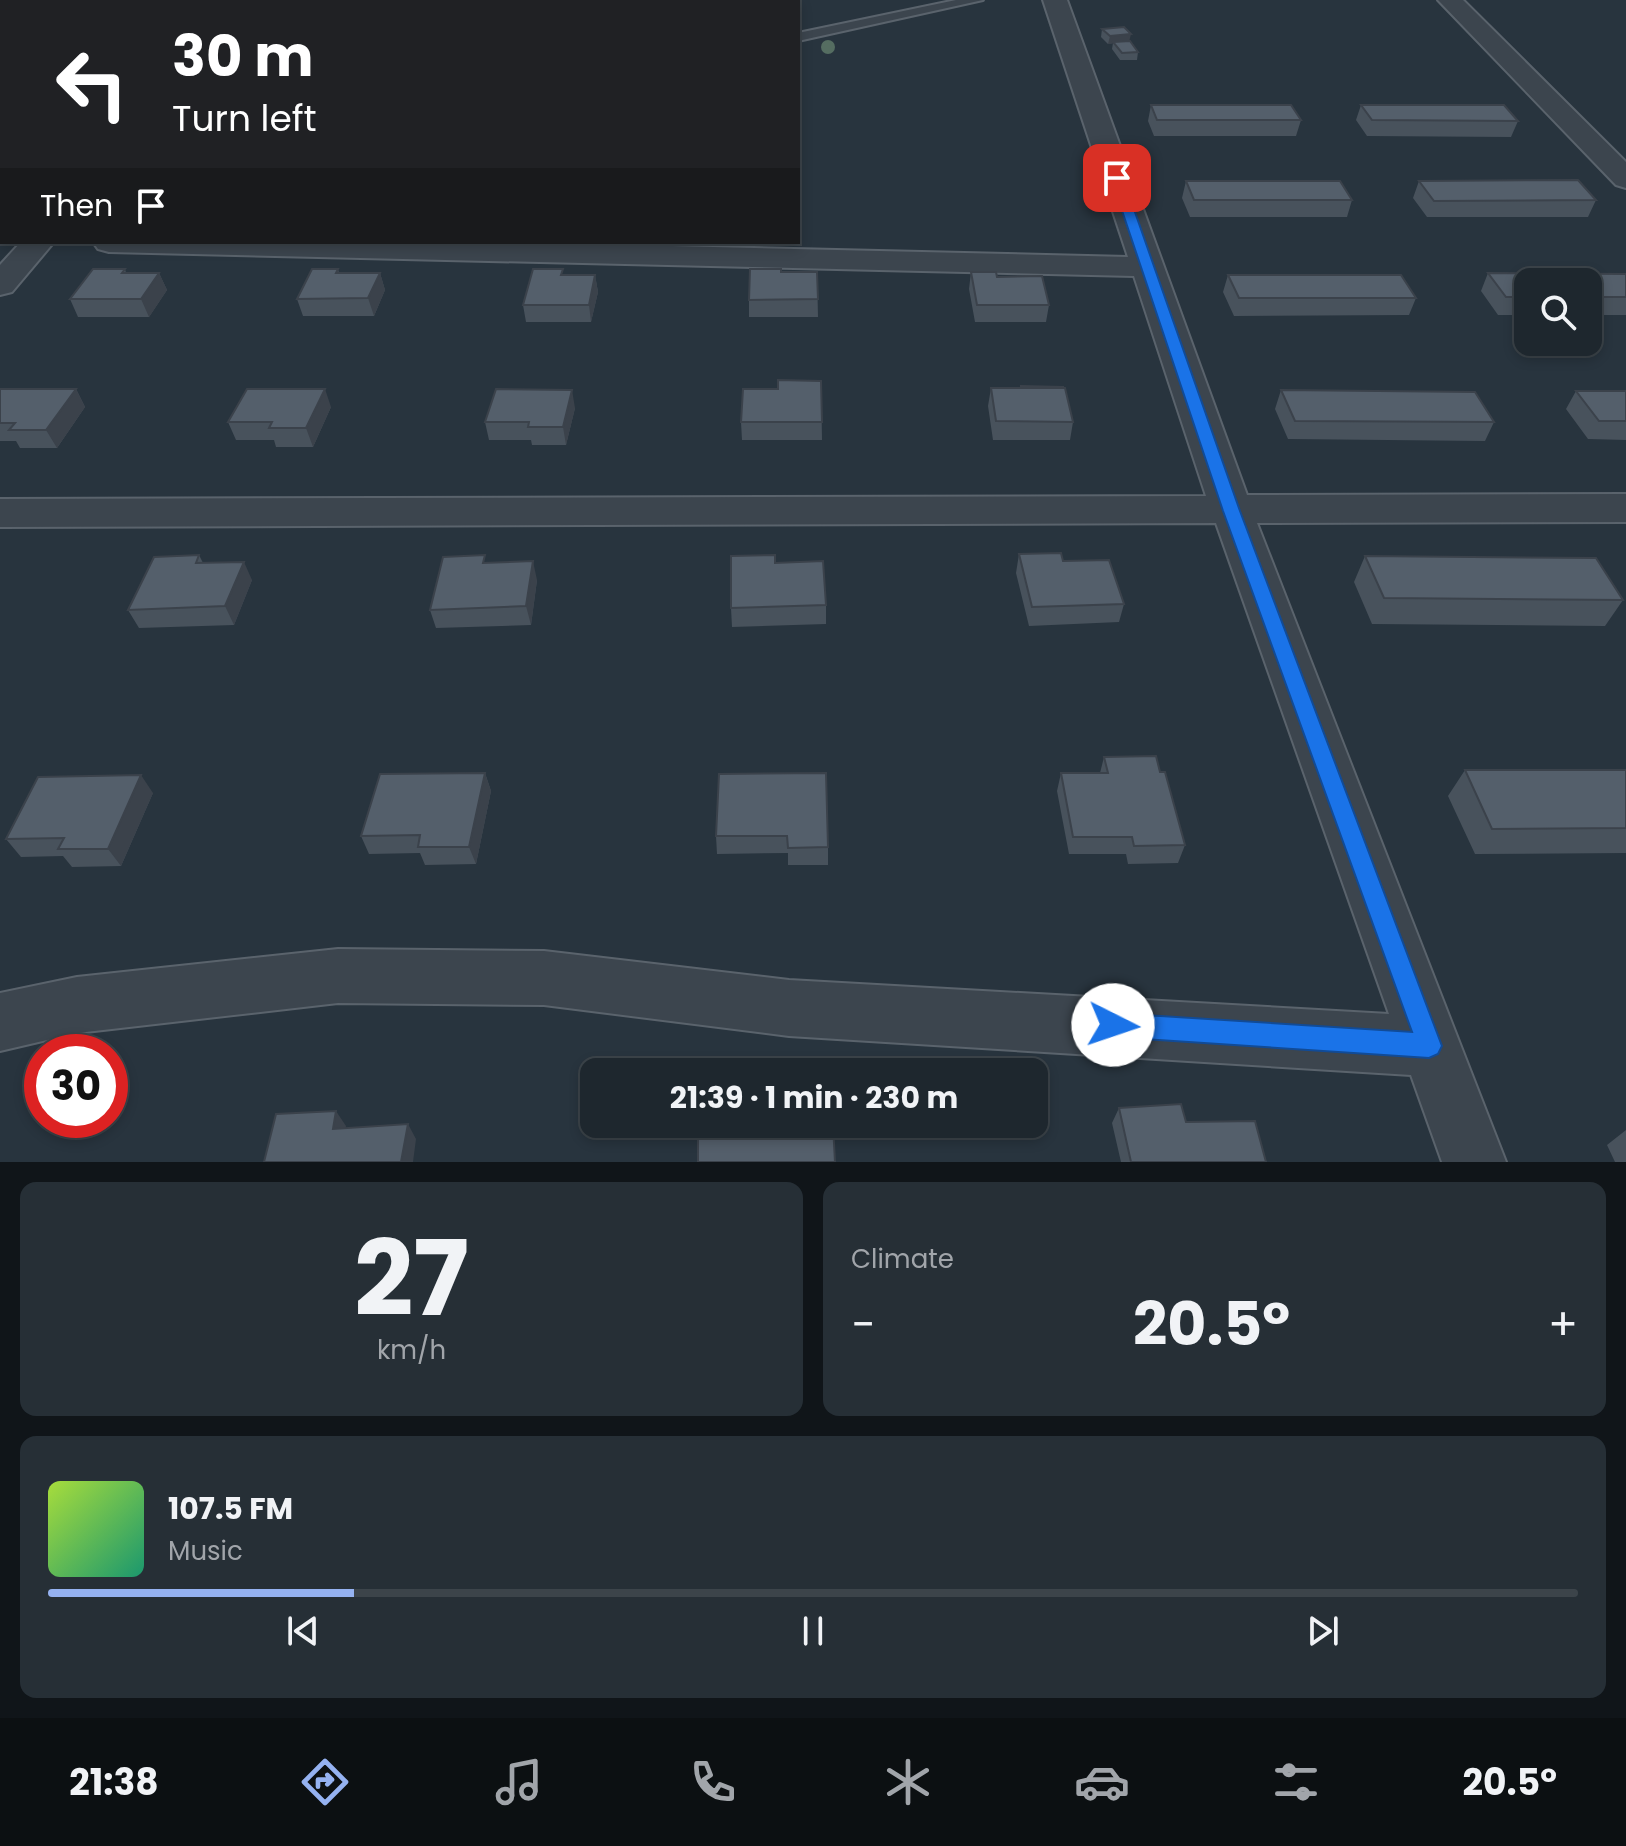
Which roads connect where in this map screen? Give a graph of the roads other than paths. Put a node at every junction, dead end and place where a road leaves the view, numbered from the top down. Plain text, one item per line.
1 (976, 0) edge
2 (1055, 0) edge
3 (1450, 0) edge
4 (800, 37) edge
5 (1626, 179) edge
6 (36, 244) edge
7 (192, 244) edge
8 (1148, 267) junction
9 (0, 285) edge
10 (1626, 508) edge
11 (1232, 511) junction
12 (0, 513) edge
13 (0, 1022) edge
14 (1429, 1046) junction
15 (1474, 1162) edge

1 - 4 lane
2 - 8 street
3 - 5 street
6 - 9 street
7 - 8 street
8 - 11 street
10 - 11 street
11 - 12 street
11 - 14 street
13 - 14 street
14 - 15 street

